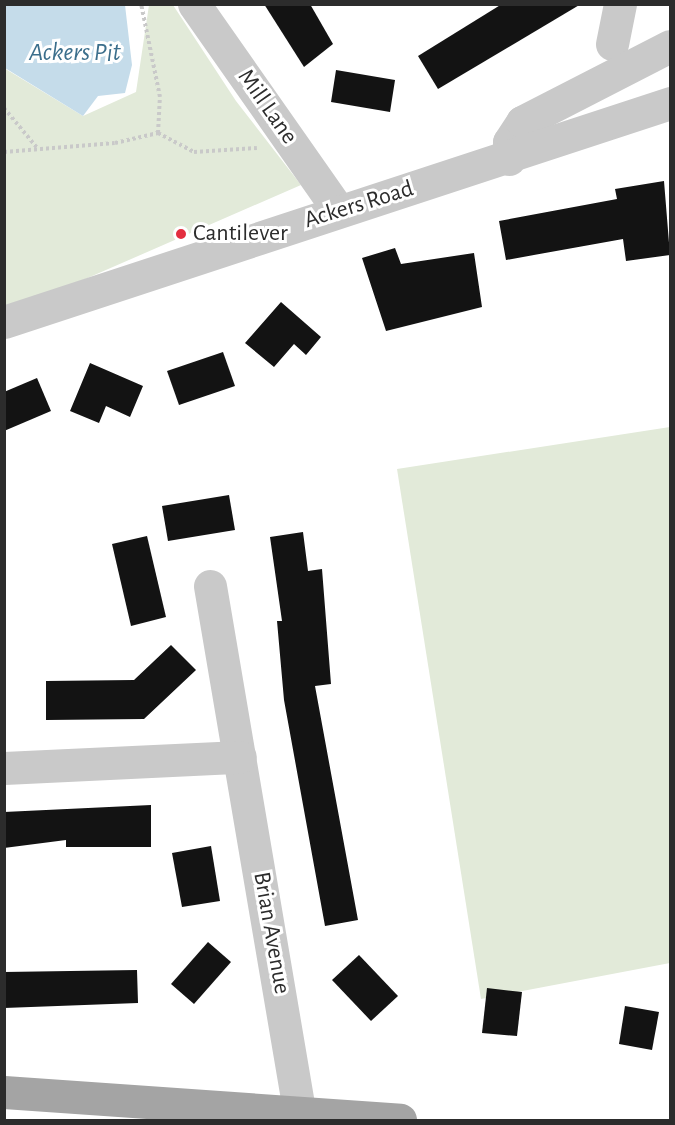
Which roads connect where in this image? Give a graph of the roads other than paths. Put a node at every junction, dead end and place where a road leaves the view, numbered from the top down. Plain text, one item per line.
1 (194, 4) edge
2 (620, 4) edge
3 (612, 44) dead end
4 (670, 46) edge
5 (670, 103) edge
6 (508, 159) junction
7 (339, 211) junction
8 (4, 322) edge
9 (210, 586) dead end
10 (240, 757) junction
11 (4, 768) edge
12 (4, 1092) edge
13 (299, 1110) junction
14 (400, 1120) edge

1 - 7 street, Mill Lane
2 - 3 street
4 - 6 street
5 - 6 street, Ackers Road
6 - 7 street, Ackers Road
7 - 8 street, Ackers Road
9 - 10 street, Brian Avenue
10 - 11 street
10 - 13 street, Brian Avenue
12 - 13 main road
13 - 14 main road

